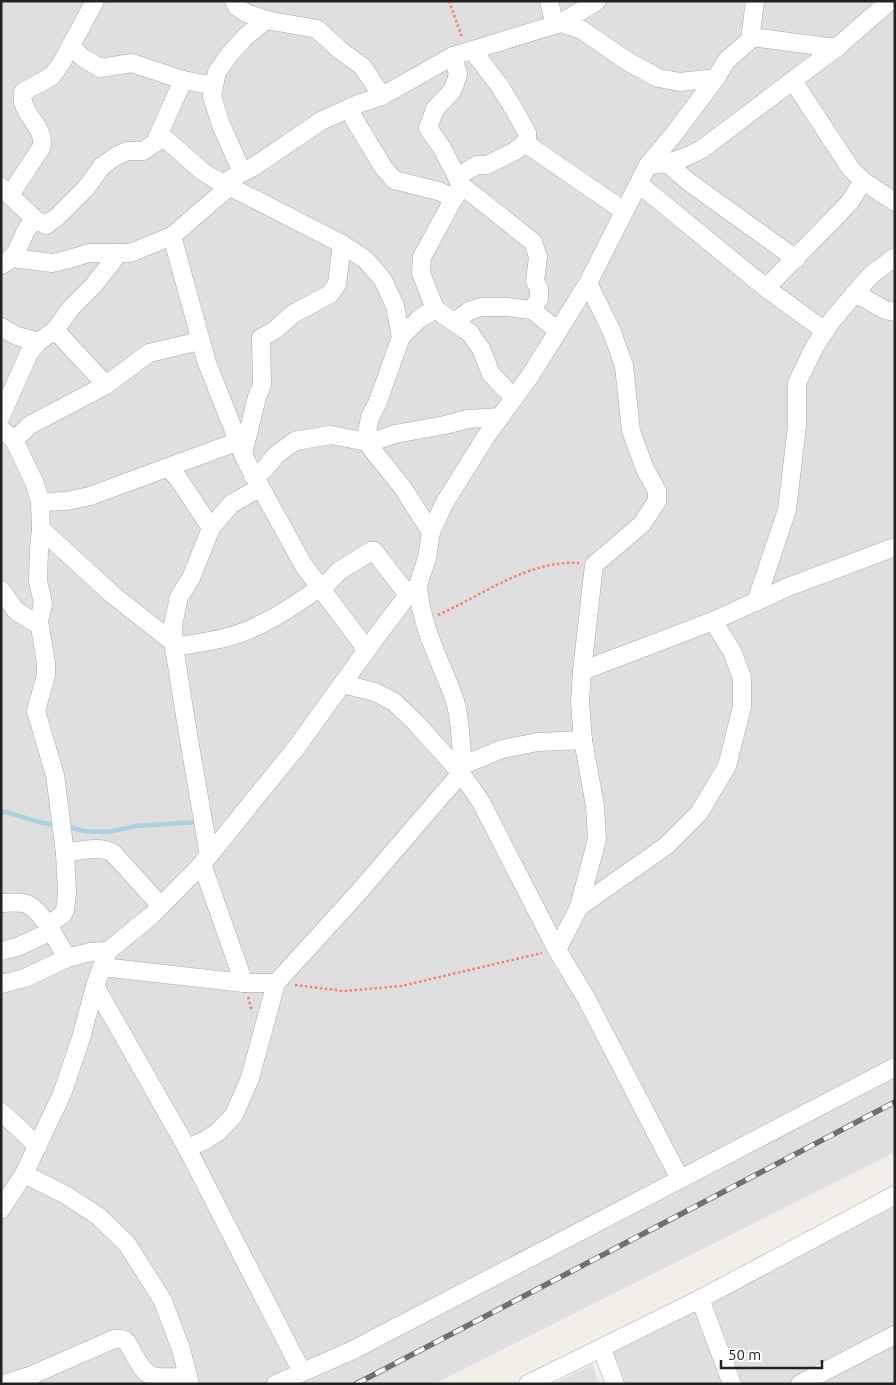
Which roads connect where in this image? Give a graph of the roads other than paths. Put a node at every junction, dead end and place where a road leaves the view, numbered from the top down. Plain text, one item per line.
1 (95, 1) edge
2 (234, 1) edge
3 (549, 1) edge
4 (596, 1) edge
5 (754, 1) edge
6 (890, 1) edge
7 (266, 20) junction
8 (558, 24) junction
9 (751, 37) junction
10 (71, 46) junction
11 (836, 48) junction
12 (464, 54) junction
13 (716, 78) junction
14 (183, 80) junction
15 (793, 81) junction
16 (214, 86) junction
17 (382, 96) junction
18 (348, 109) junction
19 (155, 143) junction
20 (525, 143) junction
21 (668, 164) junction
22 (648, 165) junction
23 (242, 172) junction
24 (863, 181) junction
25 (639, 184) junction
26 (226, 185) junction
27 (458, 187) junction
28 (6, 191) edge
29 (895, 202) edge
30 (624, 211) junction
31 (36, 220) junction
32 (172, 236) junction
33 (342, 244) junction
34 (119, 253) junction
35 (895, 257) edge
36 (796, 259) junction
37 (6, 262) edge
38 (588, 283) junction
39 (766, 288) junction
40 (855, 293) junction
41 (435, 309) junction
42 (532, 310) junction
43 (895, 312) edge
44 (455, 322) junction
45 (55, 330) junction
46 (557, 330) junction
47 (825, 331) junction
48 (5, 336) edge
49 (401, 337) junction
50 (38, 342) junction
51 (200, 342) junction
52 (106, 385) junction
53 (514, 398) junction
54 (1, 416) edge
55 (500, 417) junction
56 (8, 434) edge
57 (369, 441) junction
58 (241, 447) junction
59 (168, 468) junction
60 (256, 482) junction
61 (40, 502) junction
62 (211, 528) junction
63 (41, 529) junction
64 (431, 532) junction
65 (895, 547) edge
66 (320, 589) junction
67 (1, 590) edge
68 (413, 590) junction
69 (756, 602) junction
70 (713, 621) junction
71 (39, 625) junction
72 (174, 645) junction
73 (367, 650) junction
74 (582, 672) junction
75 (343, 684) junction
76 (584, 740) junction
77 (462, 769) junction
78 (65, 853) junction
79 (206, 859) junction
80 (1, 903) edge
81 (161, 906) junction
82 (579, 907) junction
83 (50, 928) junction
84 (557, 950) junction
85 (1, 951) edge
86 (67, 958) junction
87 (105, 959) junction
88 (2, 980) edge
89 (244, 983) junction
90 (276, 983) junction
91 (95, 986) junction
92 (895, 1067) edge
93 (1, 1112) edge
94 (38, 1146) junction
95 (187, 1148) junction
96 (24, 1174) junction
97 (680, 1179) junction
98 (895, 1195) edge
99 (2, 1205) edge
100 (700, 1299) junction
101 (895, 1334) edge
102 (602, 1349) junction
103 (302, 1372) junction
104 (33, 1379) edge
105 (189, 1380) edge
106 (4, 1384) edge
107 (276, 1384) edge
108 (528, 1384) edge
109 (615, 1384) edge
110 (732, 1384) edge
111 (800, 1384) edge

1 - 10 street
2 - 7 street
3 - 8 street
4 - 8 street
5 - 9 street
6 - 11 street
7 - 16 street
7 - 17 street
8 - 12 street
8 - 13 street
9 - 11 street
9 - 13 street
10 - 14 street
10 - 28 street
11 - 15 street
12 - 17 street
12 - 20 street
12 - 27 street
13 - 22 street
14 - 16 street
14 - 19 street
15 - 21 street
15 - 24 street
16 - 23 street
17 - 18 street
18 - 23 street
18 - 27 street
19 - 26 street
19 - 31 street
20 - 27 street
20 - 30 street
21 - 22 street
21 - 36 street
22 - 25 street
23 - 26 street
24 - 29 street
24 - 36 street
25 - 30 street
25 - 39 street
26 - 32 street
26 - 33 street
27 - 41 street
27 - 42 street
28 - 31 street
30 - 38 street
31 - 37 street
32 - 34 street
32 - 51 street
33 - 49 street
33 - 58 street
34 - 37 street
34 - 45 street
35 - 40 street
36 - 39 street
38 - 46 street
38 - 74 street
39 - 47 street
40 - 43 street
40 - 47 street
41 - 44 street
41 - 49 street
42 - 44 street
42 - 46 street
44 - 53 street
45 - 50 street
45 - 52 street
46 - 53 street
47 - 69 street
48 - 50 street
49 - 57 street
50 - 54 street
51 - 52 street
51 - 58 street
52 - 56 street
53 - 55 street
55 - 57 street
55 - 64 street
56 - 61 street
57 - 60 street
57 - 64 street
58 - 59 street
58 - 60 street
59 - 61 street
59 - 62 street
60 - 62 street
60 - 66 street
61 - 63 street
62 - 72 street
63 - 71 street
63 - 72 street
64 - 68 street
65 - 69 street
66 - 68 street
66 - 72 street
66 - 73 street
67 - 71 street
68 - 73 street
68 - 77 street
69 - 70 street
70 - 74 street
70 - 82 street
71 - 78 street
72 - 79 street
73 - 75 street
74 - 76 street
75 - 77 street
75 - 79 street
76 - 77 street
76 - 82 street
77 - 84 street
77 - 90 street
78 - 81 street
78 - 83 street
79 - 81 street
79 - 89 street
80 - 83 street
81 - 87 street
82 - 84 street
83 - 85 street
83 - 86 street
84 - 97 street
86 - 87 street
86 - 88 street
87 - 89 street
87 - 91 street
89 - 90 street
90 - 95 street
91 - 94 street
91 - 95 street
92 - 97 street
93 - 94 street
94 - 96 street
95 - 103 street
96 - 99 street
96 - 105 street
97 - 103 street
98 - 100 street
100 - 102 street
100 - 110 street
101 - 111 street
102 - 108 street
102 - 109 street
103 - 107 street
104 - 105 street
104 - 106 street

